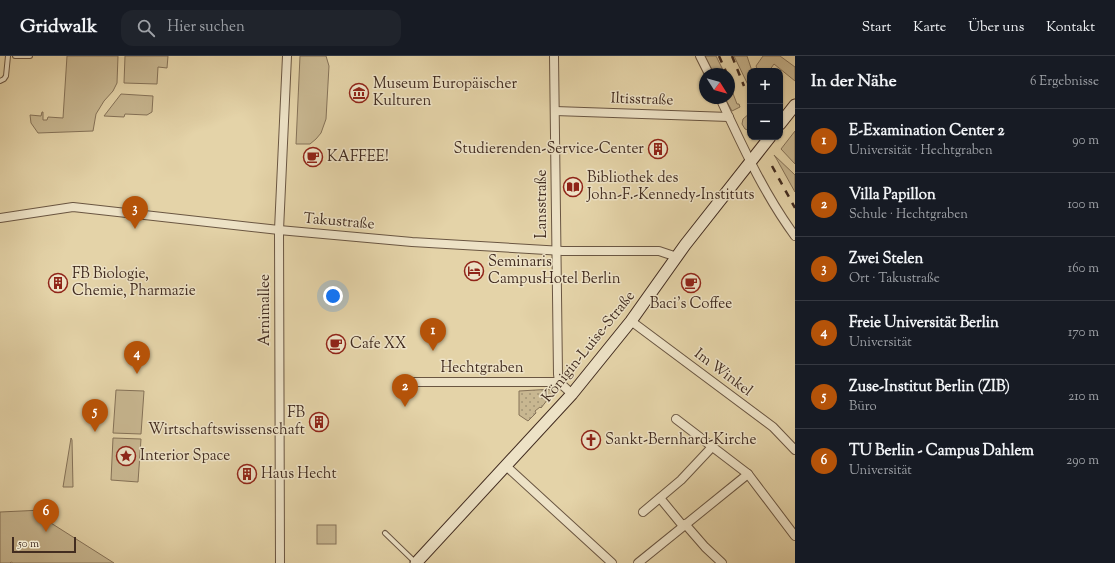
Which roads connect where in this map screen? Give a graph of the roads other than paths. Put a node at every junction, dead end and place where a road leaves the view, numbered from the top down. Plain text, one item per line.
1 (8, 56) edge
2 (15, 56) edge
3 (30, 56) edge
4 (287, 56) edge
5 (554, 56) edge
6 (700, 56) edge
7 (706, 68) edge
8 (0, 81) edge
9 (723, 104) edge
10 (795, 105) edge
11 (555, 111) junction
12 (729, 117) junction
13 (783, 120) edge
14 (768, 140) edge
15 (750, 162) junction
16 (0, 218) edge
17 (279, 230) junction
18 (795, 236) edge
19 (556, 250) junction
20 (677, 257) junction
21 (631, 321) junction
22 (404, 382) dead end
23 (559, 382) junction
24 (572, 394) junction
25 (676, 419) dead end
26 (712, 447) junction
27 (795, 450) edge
28 (506, 466) junction
29 (748, 474) junction
30 (660, 498) junction
31 (643, 512) dead end
32 (684, 525) junction
33 (385, 533) dead end
34 (795, 536) edge
35 (608, 562) edge
36 (280, 563) edge
37 (416, 563) edge
38 (638, 563) edge
39 (722, 563) edge

1 - 8 lane
2 - 3 lane
4 - 17 street, Arnimallee
5 - 11 street, Lansstraße
6 - 7 street
9 - 12 street
10 - 13 main road
11 - 12 street, Iltisstraße
11 - 19 street, Lansstraße
12 - 15 street
14 - 15 main road, Königin-Luise-Straße
15 - 18 street
15 - 20 main road, Königin-Luise-Straße
16 - 17 street, Takustraße
17 - 19 street, Takustraße
17 - 36 street, Arnimallee
19 - 20 street, Takustraße
19 - 23 street, Lansstraße
20 - 21 main road, Königin-Luise-Straße
21 - 24 main road, Königin-Luise-Straße
21 - 27 street, Im Winkel
22 - 23 street, Hechtgraben
23 - 24 street
24 - 28 main road, Königin-Luise-Straße
25 - 26 street
26 - 29 street
26 - 30 street
28 - 35 street
28 - 37 main road, Königin-Luise-Straße
29 - 32 street
29 - 34 street
30 - 31 street
30 - 32 street
32 - 38 street
32 - 39 street
33 - 37 lane

